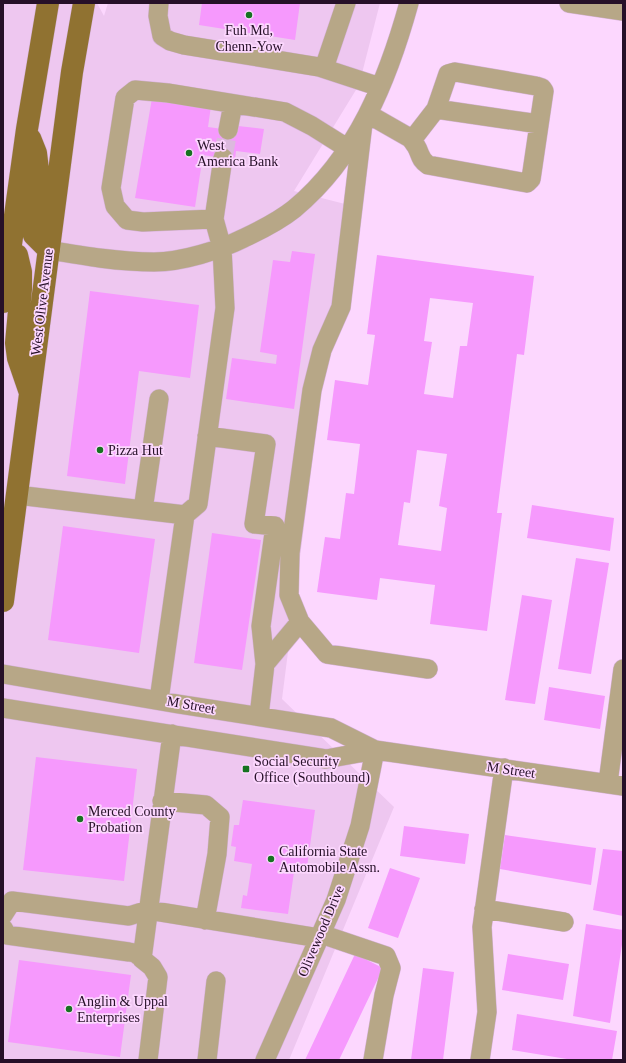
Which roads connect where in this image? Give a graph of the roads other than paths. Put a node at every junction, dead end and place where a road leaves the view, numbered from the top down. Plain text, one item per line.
1 (48, 3) edge
2 (84, 3) edge
3 (159, 3) edge
4 (346, 3) edge
5 (409, 3) edge
6 (569, 3) edge
7 (623, 11) edge
8 (324, 68) junction
9 (380, 87) junction
10 (233, 104) junction
11 (436, 109) junction
12 (366, 118) junction
13 (539, 124) junction
14 (27, 129) junction
15 (228, 130) tunnel mouth
16 (412, 140) junction
17 (347, 148) junction
18 (223, 158) tunnel mouth
19 (214, 219) junction
20 (8, 236) edge
21 (222, 248) junction
22 (49, 250) junction
23 (4, 288) edge
24 (31, 395) junction
25 (159, 399) dead end
26 (207, 436) junction
27 (17, 495) junction
28 (143, 510) junction
29 (185, 514) junction
30 (3, 601) edge
31 (300, 622) junction
32 (265, 664) junction
33 (428, 669) dead end
34 (623, 669) edge
35 (3, 674) edge
36 (159, 700) junction
37 (3, 708) edge
38 (258, 716) junction
39 (172, 734) junction
40 (375, 750) junction
41 (504, 768) junction
42 (615, 784) edge
43 (162, 801) junction
44 (484, 909) junction
45 (148, 910) junction
46 (3, 915) edge
47 (205, 920) junction
48 (564, 922) dead end
49 (3, 928) edge
50 (320, 936) junction
51 (142, 958) junction
52 (216, 981) dead end
53 (148, 1060) edge
54 (207, 1060) edge
55 (265, 1060) edge
56 (373, 1060) edge
57 (480, 1060) edge

1 - 14 main road
2 - 22 main road, West Olive Avenue
3 - 8 street
4 - 8 street
5 - 9 street
6 - 7 street
8 - 9 street
9 - 12 street
10 - 15 street
10 - 17 street
10 - 19 street
11 - 13 street
11 - 13 street
11 - 16 street
12 - 16 street
12 - 17 street
12 - 31 street
13 - 16 street
14 - 20 main road
14 - 22 main road
17 - 21 street
18 - 19 street
19 - 21 street
20 - 23 main road
20 - 24 main road
21 - 22 street
21 - 26 street
22 - 24 main road, West Olive Avenue
24 - 27 main road, West Olive Avenue
25 - 28 street
26 - 29 street
26 - 32 street
27 - 28 street
27 - 30 main road, West Olive Avenue
28 - 29 street
29 - 36 street
31 - 32 street
31 - 33 street
32 - 38 street
34 - 42 street
35 - 36 street, M Street
36 - 38 street, M Street
37 - 39 street, M Street
38 - 40 street, M Street
39 - 40 street, M Street
39 - 43 street
40 - 41 street, M Street
40 - 50 street, Olivewood Drive
41 - 42 street, M Street
41 - 44 street
43 - 45 street
43 - 47 street
44 - 48 street
44 - 57 street
45 - 46 street
45 - 47 street
45 - 51 street
47 - 50 street
49 - 51 street
50 - 55 street, Olivewood Drive
50 - 56 street
51 - 53 street
52 - 54 street

